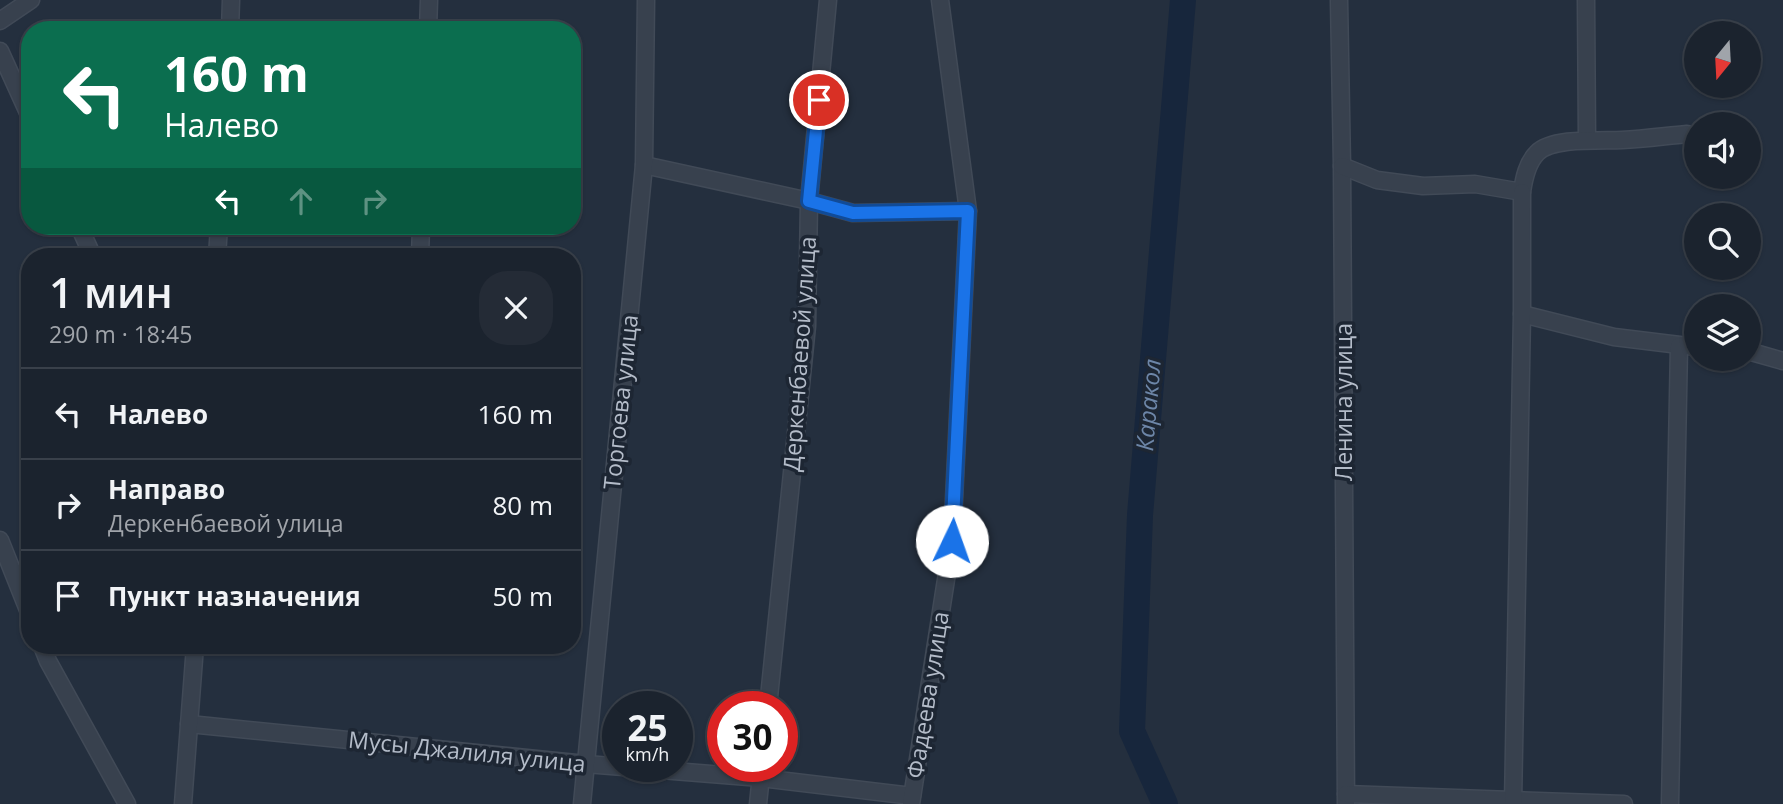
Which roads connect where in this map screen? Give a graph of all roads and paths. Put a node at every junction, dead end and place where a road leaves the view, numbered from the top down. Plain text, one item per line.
1 (31, 0) edge
2 (232, 0) edge
3 (429, 0) edge
4 (646, 0) edge
5 (828, 0) edge
6 (940, 0) edge
7 (1339, 0) edge
8 (1586, 0) edge
9 (0, 21) edge
10 (231, 21) edge
11 (428, 21) edge
12 (0, 51) edge
13 (21, 97) edge
14 (1684, 134) edge
15 (1587, 141) junction
16 (644, 164) junction
17 (1342, 166) junction
18 (1522, 192) junction
19 (809, 201) junction
20 (968, 211) junction
21 (1522, 314) junction
22 (1684, 346) edge
23 (1761, 355) edge
24 (1783, 361) edge
25 (1687, 371) edge
26 (0, 540) edge
27 (21, 592) edge
28 (45, 654) edge
29 (194, 654) edge
30 (770, 691) edge
31 (189, 724) junction
32 (586, 764) junction
33 (707, 770) edge
34 (798, 779) edge
35 (760, 782) edge
36 (1346, 799) edge
37 (912, 800) edge
38 (1513, 802) edge
39 (127, 804) edge
40 (183, 804) edge
41 (582, 804) edge
42 (758, 804) edge
43 (1624, 804) edge
44 (1670, 804) edge

1 - 9 street
2 - 10 street
3 - 11 street
4 - 16 street, Торгоева улица
5 - 19 street, Деркенбаевой улица
6 - 20 street, Фадеева улица
7 - 17 street, Ленина улица
8 - 15 street
12 - 13 street
14 - 15 street
15 - 18 street
16 - 19 street
16 - 32 street, Торгоева улица
17 - 18 street
17 - 36 street, Ленина улица
18 - 21 street
19 - 20 street
19 - 30 street, Деркенбаевой улица
20 - 37 street, Фадеева улица
21 - 22 street
21 - 38 street
23 - 24 street
25 - 44 street
26 - 27 street
28 - 39 street
29 - 31 street
31 - 32 street, Мусы Джалиля улица
31 - 40 street
32 - 33 street, Мусы Джалиля улица
32 - 41 street, Торгоева улица
34 - 37 street, Мусы Джалиля улица
35 - 42 street
36 - 38 street
38 - 43 street

